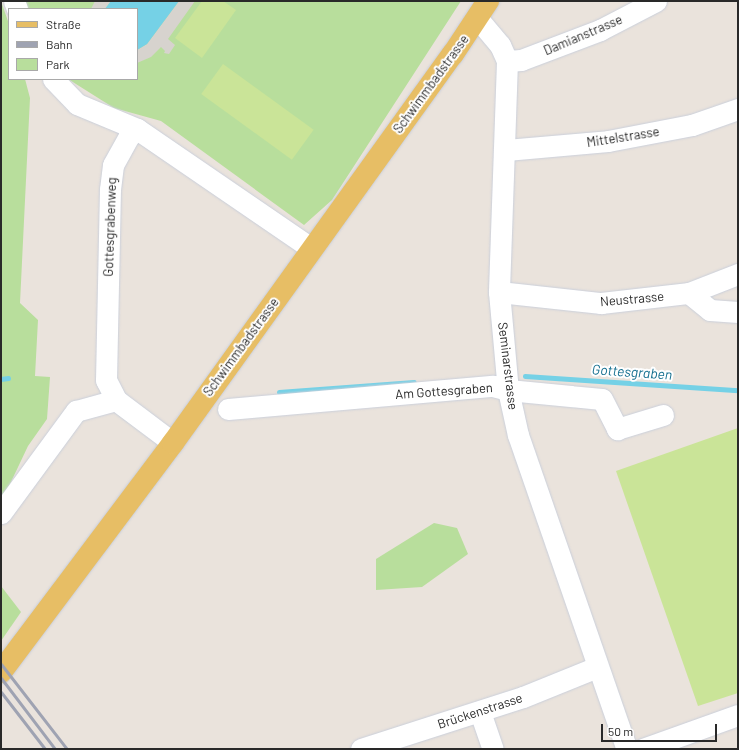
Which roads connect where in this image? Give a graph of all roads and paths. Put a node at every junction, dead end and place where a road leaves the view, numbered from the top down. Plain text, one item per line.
1 (656, 1) edge
2 (483, 10) edge
3 (507, 61) junction
4 (54, 80) edge
5 (738, 109) edge
6 (137, 129) junction
7 (506, 150) junction
8 (312, 250) junction
9 (738, 274) edge
10 (499, 292) junction
11 (688, 293) junction
12 (738, 312) edge
13 (508, 390) junction
14 (116, 400) junction
15 (228, 409) dead end
16 (663, 415) dead end
17 (172, 443) junction
18 (1, 513) edge
19 (598, 667) junction
20 (1, 672) edge
21 (480, 712) junction
22 (738, 715) edge
23 (374, 747) edge
24 (493, 749) edge
25 (627, 749) edge
26 (643, 749) edge

1 - 3 street, Damianstrasse
2 - 3 street, Seminarstrasse
2 - 8 main road, Schwimmbadstrasse
3 - 7 street, Seminarstrasse
4 - 6 street
5 - 7 street, Mittelstrasse
6 - 8 street
6 - 14 street, Gottesgrabenweg
7 - 10 street, Seminarstrasse
8 - 17 main road, Schwimmbadstrasse
9 - 11 street, Neustrasse
10 - 11 street, Neustrasse
10 - 13 street, Seminarstrasse
11 - 12 street
13 - 15 street, Am Gottesgraben
13 - 16 street, Am Gottesgraben
13 - 19 street, Seminarstrasse
14 - 17 street, Gottesgrabenweg
14 - 18 street
17 - 20 main road, Schwimmbadstrasse
19 - 21 street, Brückenstrasse
19 - 25 street, Seminarstrasse
21 - 23 street, Brückenstrasse
21 - 24 street
22 - 26 street

